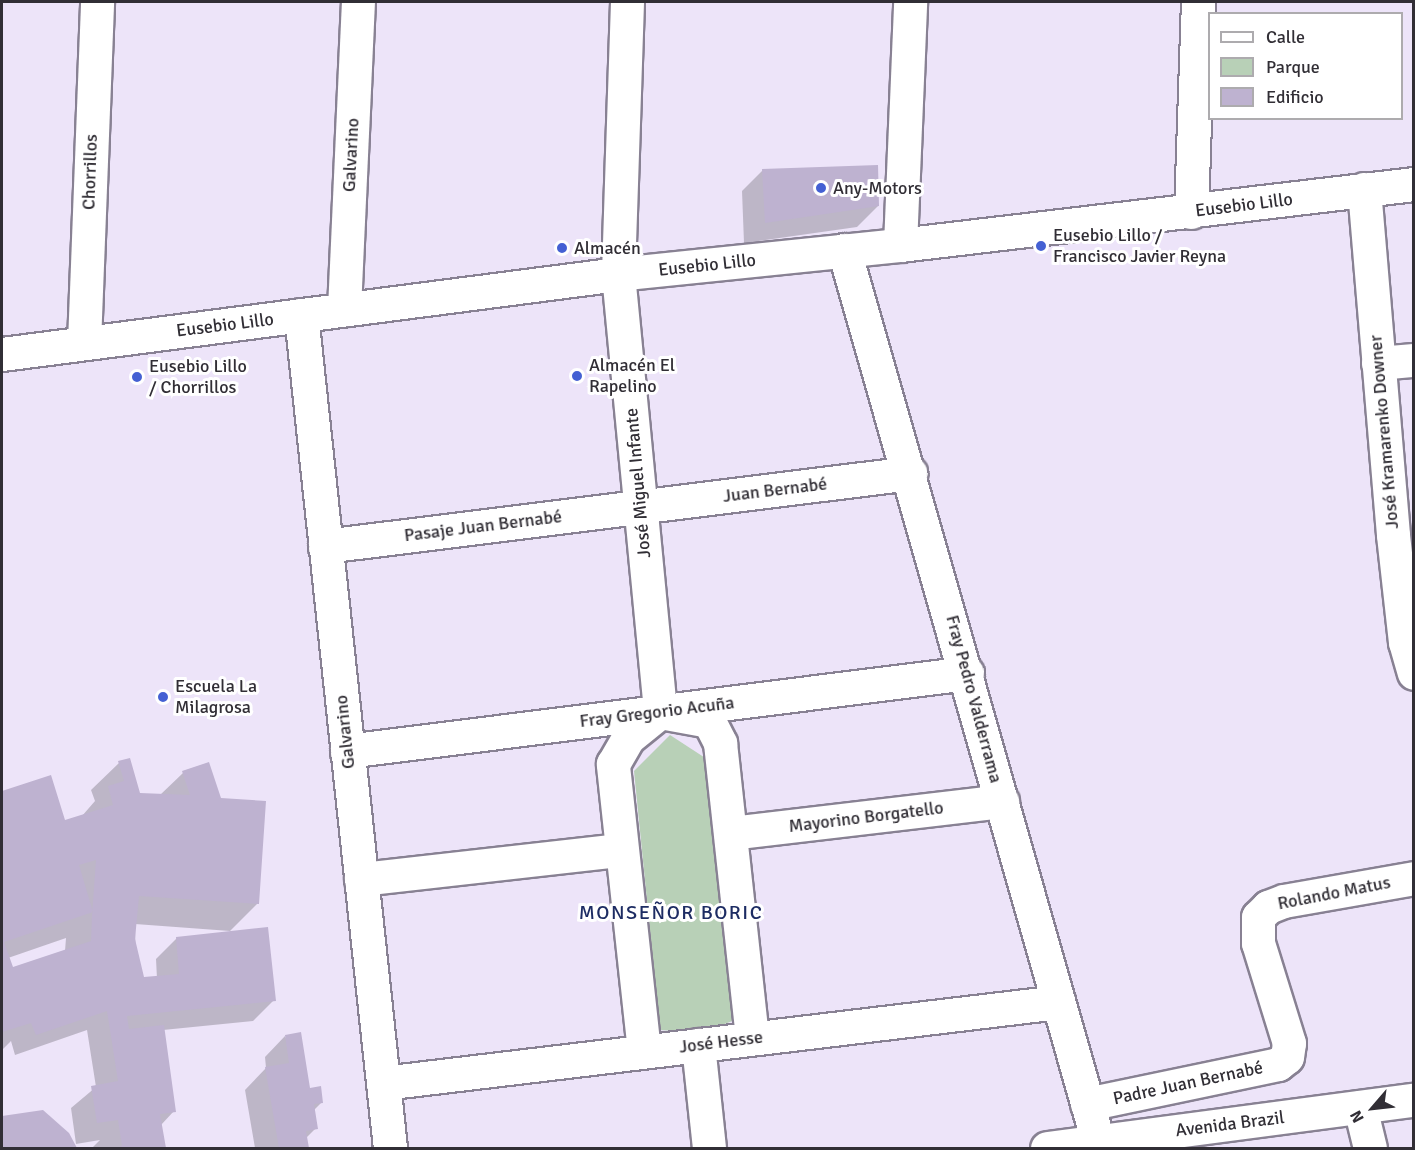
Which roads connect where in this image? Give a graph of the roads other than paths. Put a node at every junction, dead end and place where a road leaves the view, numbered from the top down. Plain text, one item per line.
1 (97, 2) edge
2 (358, 2) edge
3 (627, 2) edge
4 (910, 2) edge
5 (1198, 2) edge
6 (1413, 184) edge
7 (1364, 189) junction
8 (1191, 212) junction
9 (900, 245) junction
10 (844, 250) junction
11 (618, 274) junction
12 (344, 309) junction
13 (301, 315) junction
14 (84, 343) junction
15 (2, 354) edge
16 (1413, 360) edge
17 (1378, 363) junction
18 (910, 473) junction
19 (640, 507) junction
20 (1403, 534) edge
21 (326, 546) junction
22 (967, 673) junction
23 (1413, 673) edge
24 (660, 712) junction
25 (347, 751) junction
26 (1002, 801) junction
27 (730, 833) junction
28 (621, 850) junction
29 (1413, 878) edge
30 (361, 879) junction
31 (1058, 1002) junction
32 (752, 1038) junction
33 (698, 1045) junction
34 (644, 1051) junction
35 (1287, 1057) joint
36 (383, 1083) junction
37 (1413, 1100) edge
38 (1087, 1104) junction
39 (1360, 1107) junction
40 (1099, 1145) edge
41 (390, 1149) edge
42 (709, 1149) edge
43 (1047, 1149) edge
44 (1370, 1149) edge

1 - 14 street, Chorrillos
2 - 12 street, Galvarino
3 - 11 street, José Miguel Infante
4 - 9 street
5 - 8 street
6 - 7 street, Eusebio Lillo
7 - 8 street, Eusebio Lillo
7 - 17 street, José Kramarenko Downer
8 - 9 street, Eusebio Lillo
9 - 10 street, Eusebio Lillo
10 - 11 street, Eusebio Lillo
10 - 18 street, Fray Pedro Valderrama
11 - 12 street, Eusebio Lillo
11 - 19 street, José Miguel Infante
12 - 13 street, Eusebio Lillo
13 - 14 street, Eusebio Lillo
13 - 21 street, Galvarino
14 - 15 street, Eusebio Lillo
16 - 17 street
17 - 20 street, José Kramarenko Downer
18 - 19 street, Juan Bernabé
18 - 22 street, Fray Pedro Valderrama
19 - 21 street, Pasaje Juan Bernabé
19 - 24 street, José Miguel Infante
20 - 23 street, José Kramarenko Downer
21 - 25 street, Galvarino
22 - 24 street, Fray Gregorio Acuña
22 - 26 street, Fray Pedro Valderrama
24 - 25 street, Fray Gregorio Acuña
24 - 27 street
24 - 28 street
25 - 30 street, Galvarino
26 - 27 street, Mayorino Borgatello
26 - 31 street, Fray Pedro Valderrama
27 - 32 street
28 - 30 street
28 - 34 street
29 - 35 street, Rolando Matus
30 - 36 street, Galvarino
31 - 32 street, José Hesse
31 - 38 street, Fray Pedro Valderrama
32 - 33 street, José Hesse
33 - 34 street, José Hesse
33 - 42 street
34 - 36 street, José Hesse
35 - 38 street, Padre Juan Bernabé
36 - 41 street, Galvarino
37 - 39 street, Avenida Brazil
38 - 40 street, Fray Pedro Valderrama
39 - 40 street, Avenida Brazil
39 - 44 street
40 - 43 street, Avenida Brazil

